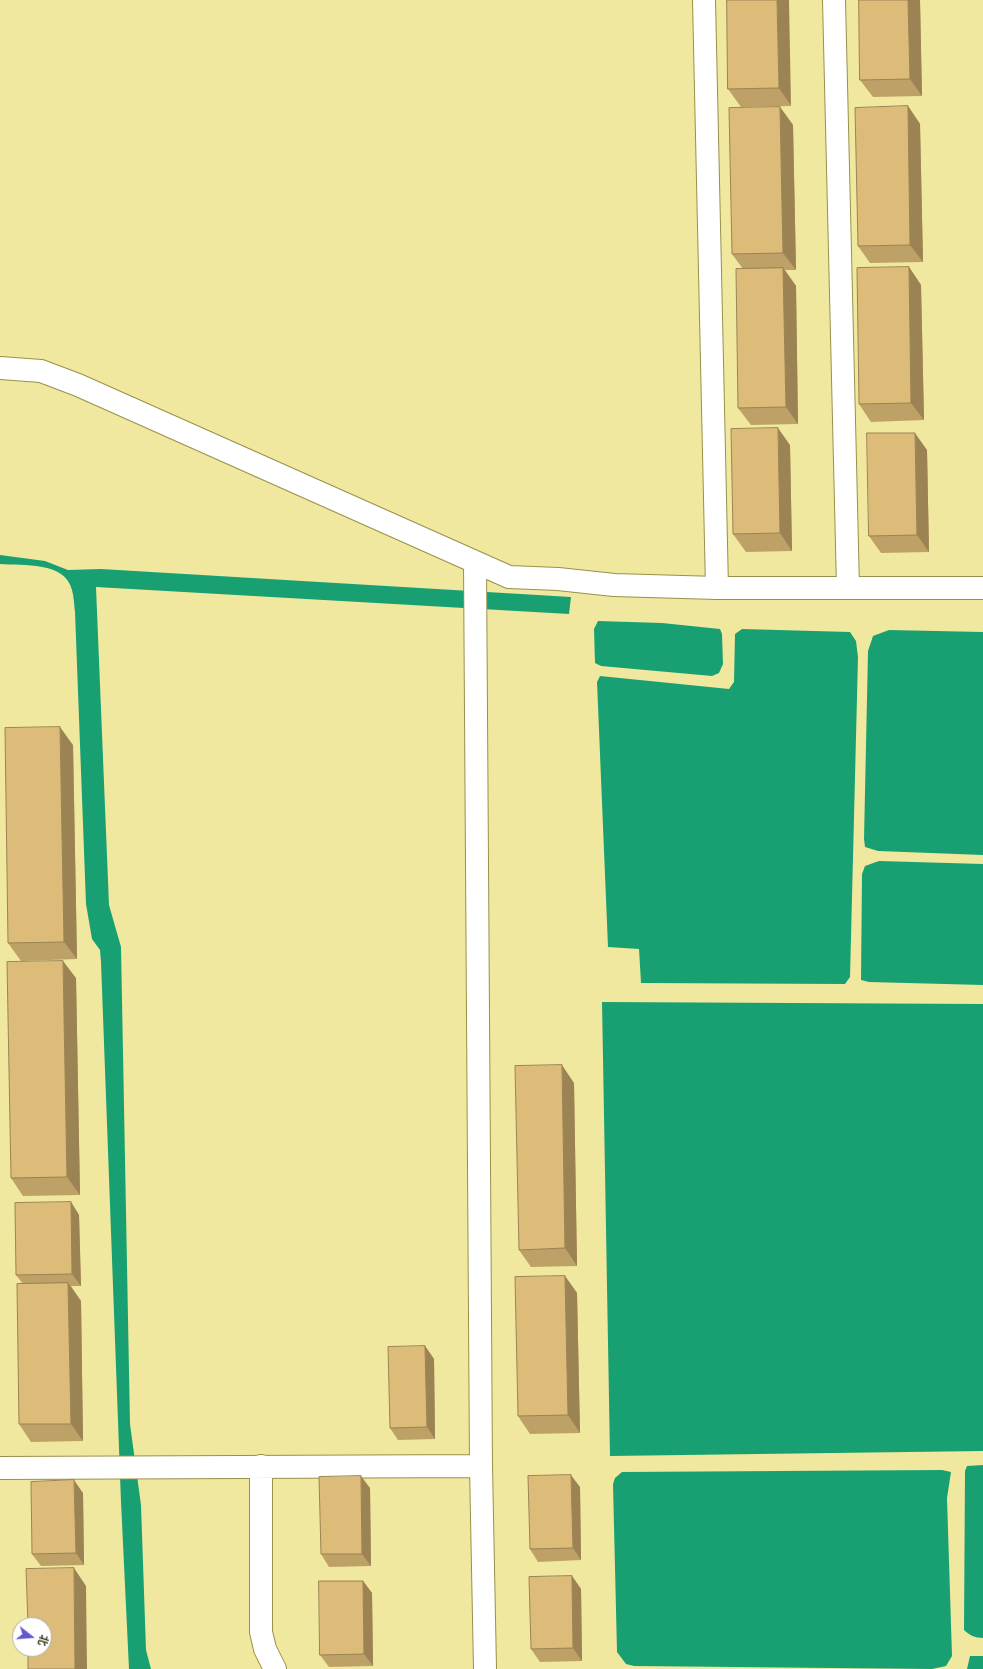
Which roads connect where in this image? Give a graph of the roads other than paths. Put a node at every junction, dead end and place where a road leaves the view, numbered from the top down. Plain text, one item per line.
1 (704, 0) edge
2 (834, 0) edge
3 (0, 368) edge
4 (475, 562) junction
5 (717, 588) junction
6 (848, 588) junction
7 (983, 588) edge
8 (261, 1466) junction
9 (481, 1466) junction
10 (0, 1468) edge
11 (275, 1669) edge
12 (485, 1669) edge

1 - 5 street
2 - 6 street
3 - 4 street
4 - 5 street
4 - 9 street
5 - 6 street
6 - 7 street
8 - 9 street
8 - 10 street
8 - 11 street
9 - 12 street

